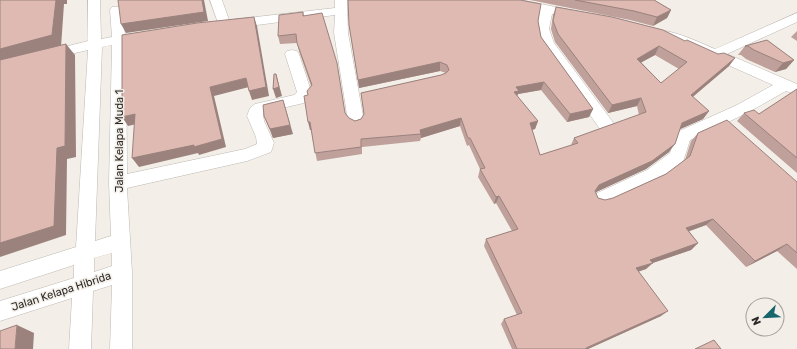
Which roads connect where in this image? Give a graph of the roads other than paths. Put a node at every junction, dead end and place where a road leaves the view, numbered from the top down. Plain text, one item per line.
1 (94, 0) edge
2 (216, 0) edge
3 (503, 0) edge
4 (340, 5) edge
5 (562, 6) edge
6 (546, 9) junction
7 (116, 10) dead end
8 (797, 17) edge
9 (592, 18) edge
10 (224, 23) junction
11 (210, 26) edge
12 (652, 31) edge
13 (158, 34) edge
14 (119, 40) junction
15 (95, 44) junction
16 (292, 54) dead end
17 (716, 54) junction
18 (36, 59) edge
19 (792, 87) edge
20 (367, 92) edge
21 (353, 96) junction
22 (356, 121) edge
23 (606, 125) edge
24 (118, 183) junction
25 (601, 199) edge
26 (121, 241) junction
27 (84, 252) junction
28 (122, 272) junction
29 (0, 280) edge
30 (83, 284) junction
31 (0, 311) edge
32 (80, 349) edge
33 (121, 349) edge

1 - 15 street
2 - 10 street
3 - 6 street
4 - 10 street
4 - 21 street
5 - 6 street
5 - 9 street
6 - 23 street
7 - 14 street, Jalan Kelapa Muda 1
8 - 17 street
10 - 11 street
12 - 17 street
13 - 14 street
14 - 15 street
14 - 24 street, Jalan Kelapa Muda 1
15 - 18 street
15 - 27 street
16 - 24 street
17 - 19 street
19 - 25 street
20 - 21 street
21 - 22 street
24 - 26 street, Jalan Kelapa Muda 1
26 - 27 street
26 - 28 street, Jalan Kelapa Muda 1
27 - 29 street
27 - 30 street
28 - 30 street, Jalan Kelapa Hibrida
28 - 33 street, Jalan Kelapa Muda 1
30 - 31 street, Jalan Kelapa Hibrida
30 - 32 street

